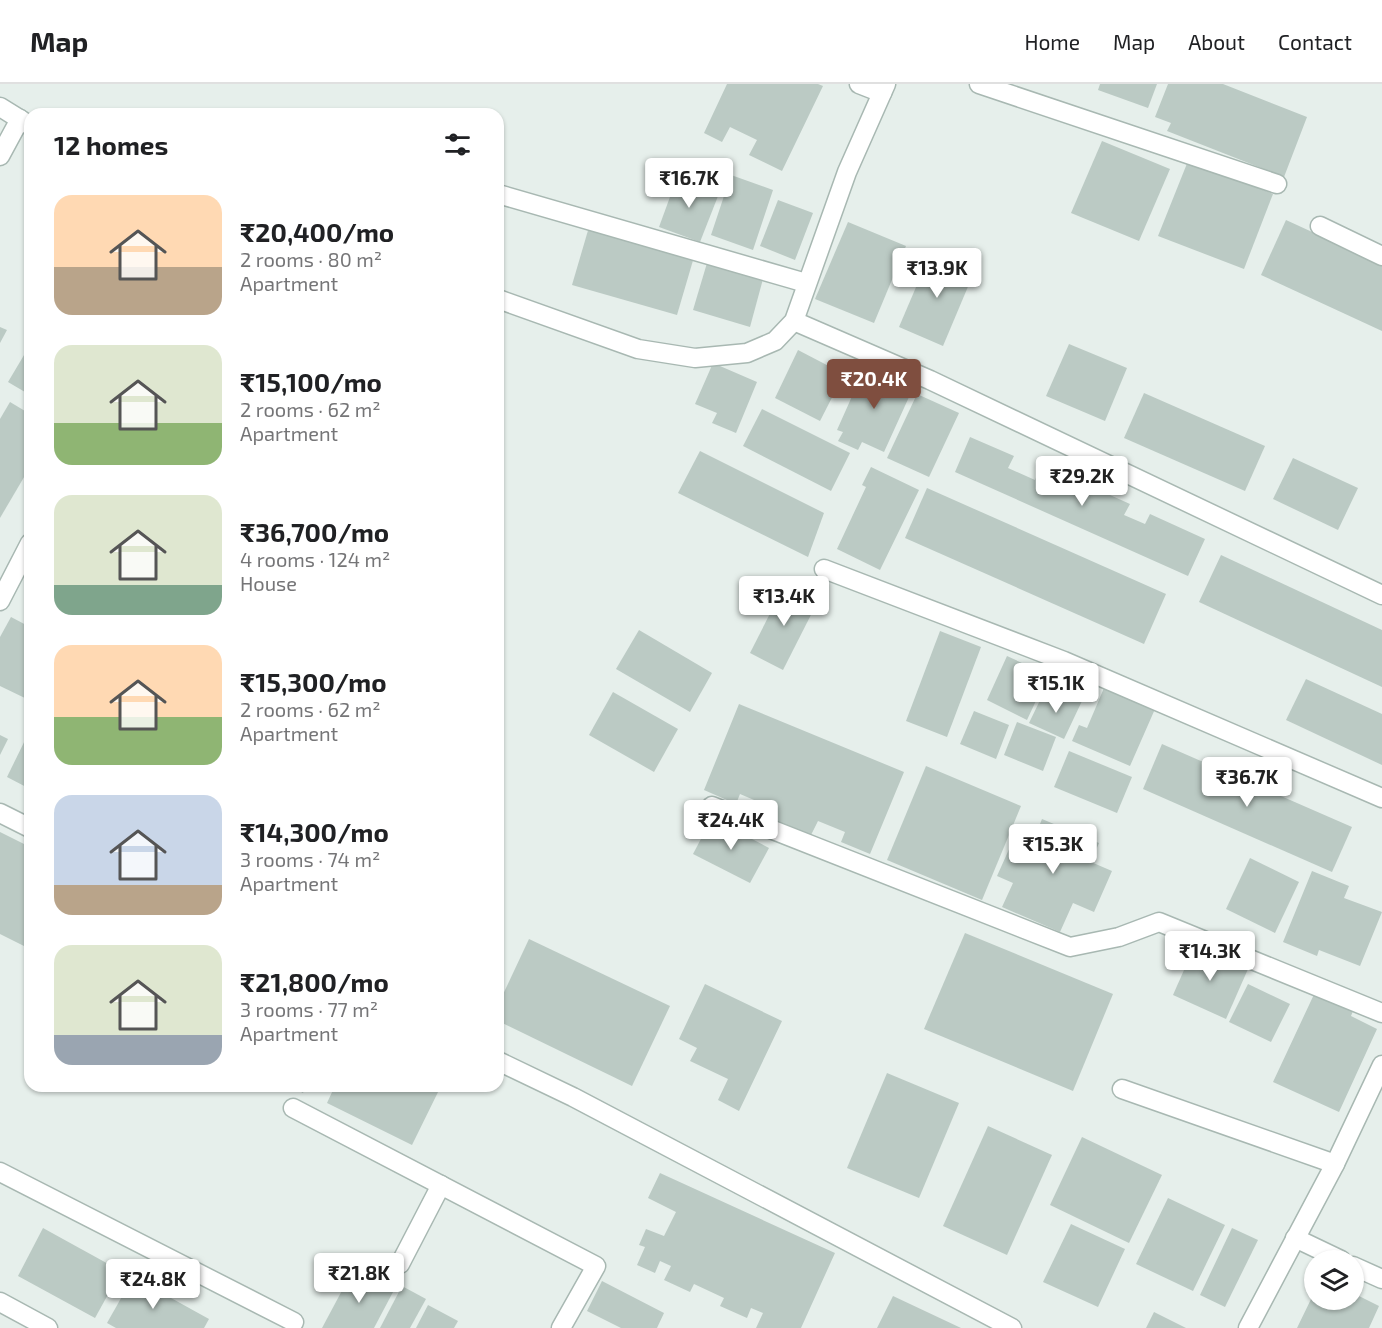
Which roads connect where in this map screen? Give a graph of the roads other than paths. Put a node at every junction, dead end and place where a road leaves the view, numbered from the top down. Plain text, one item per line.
1 (858, 84) edge
2 (979, 84) edge
3 (884, 89) edge
4 (0, 107) edge
5 (24, 121) edge
6 (24, 123) edge
7 (0, 156) edge
8 (1277, 184) dead end
9 (504, 196) edge
10 (1320, 226) dead end
11 (1382, 256) edge
12 (806, 283) junction
13 (504, 301) edge
14 (794, 321) junction
15 (24, 555) edge
16 (824, 568) dead end
17 (1382, 595) edge
18 (0, 601) edge
19 (1382, 798) edge
20 (712, 806) dead end
21 (0, 813) edge
22 (24, 825) edge
23 (1382, 1013) edge
24 (504, 1064) edge
25 (1382, 1065) edge
26 (1122, 1089) dead end
27 (293, 1107) dead end
28 (1335, 1164) junction
29 (0, 1172) edge
30 (441, 1185) junction
31 (1294, 1238) junction
32 (1320, 1250) edge
33 (400, 1264) dead end
34 (1364, 1271) edge
35 (1382, 1279) edge
36 (0, 1302) edge
37 (294, 1322) dead end
38 (48, 1328) edge
39 (561, 1328) edge
40 (1012, 1328) edge
41 (1248, 1328) edge

1 - 3 street
2 - 8 street
3 - 12 street
4 - 5 street
6 - 7 street
9 - 12 street
10 - 11 street
12 - 14 street
13 - 14 street
14 - 17 street
15 - 18 street
16 - 19 street
20 - 23 street
21 - 22 street
24 - 40 street
25 - 28 street
26 - 28 street
27 - 30 street
28 - 31 street
29 - 37 street
30 - 33 street
30 - 39 street
31 - 32 street
31 - 41 street
34 - 35 street
36 - 38 street

